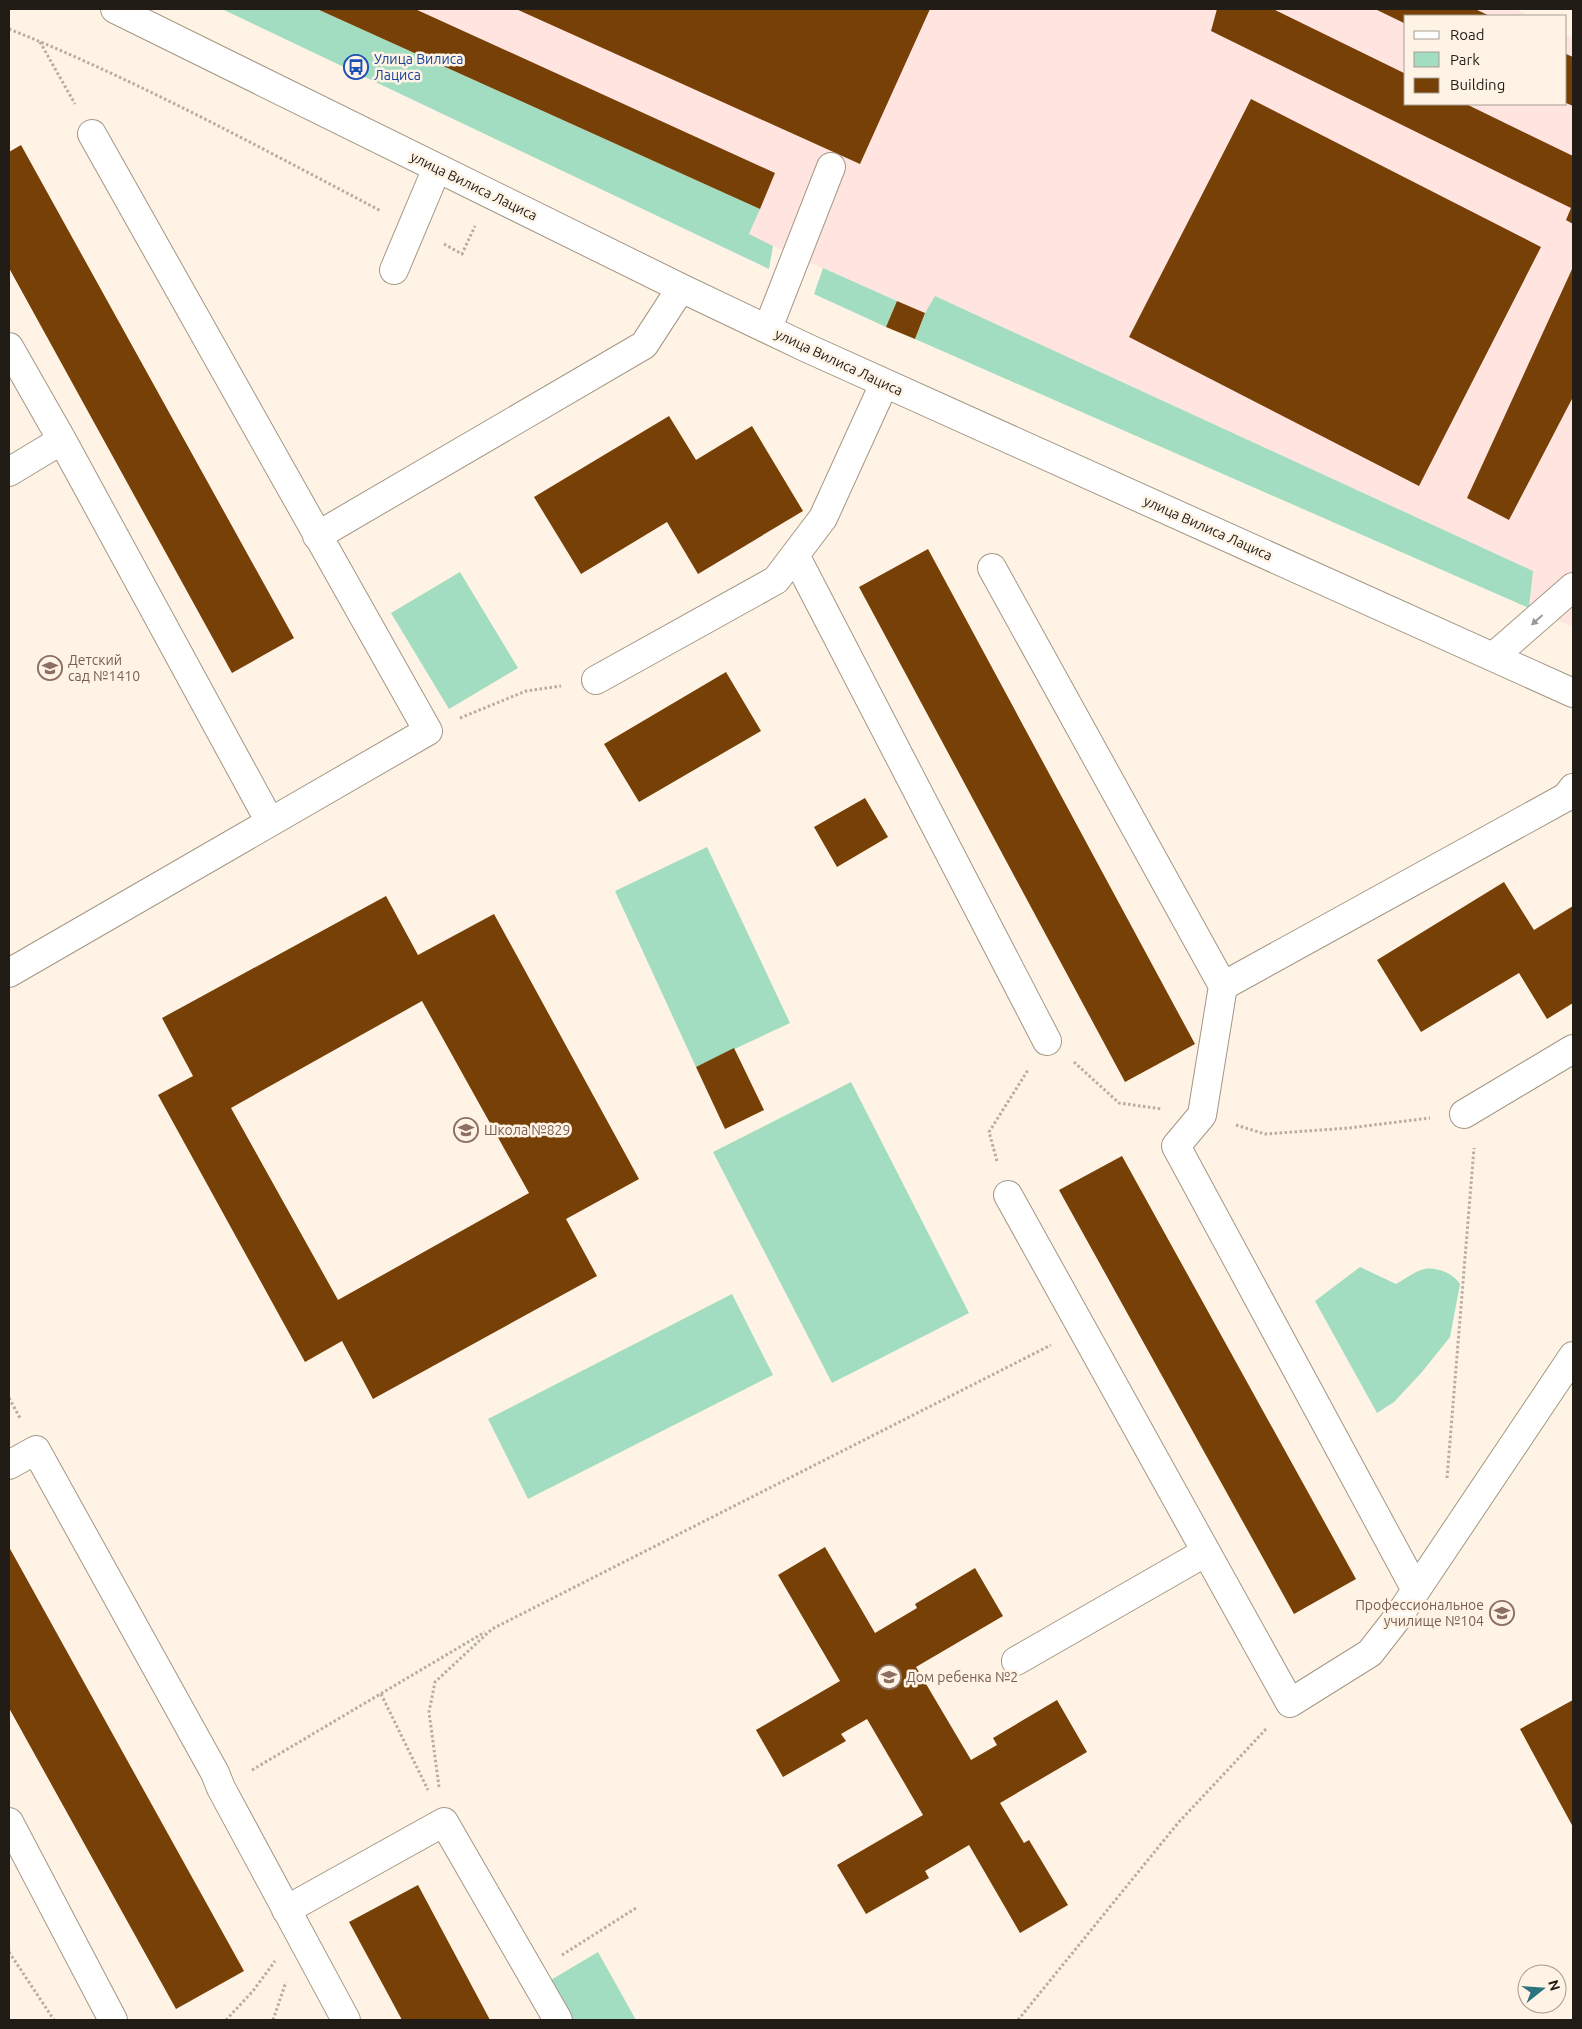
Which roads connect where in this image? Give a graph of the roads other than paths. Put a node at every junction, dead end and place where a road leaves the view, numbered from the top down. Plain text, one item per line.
1 (129, 12) edge
2 (92, 134) dead end
3 (831, 166) dead end
4 (437, 168) junction
5 (394, 270) dead end
6 (681, 288) junction
7 (768, 328) junction
8 (9, 347) edge
9 (884, 384) junction
10 (62, 440) junction
11 (9, 472) edge
12 (317, 536) junction
13 (795, 555) junction
14 (992, 568) dead end
15 (1573, 587) edge
16 (1494, 656) junction
17 (596, 680) road end
18 (1573, 693) edge
19 (1573, 788) edge
20 (270, 822) junction
21 (9, 973) edge
22 (1222, 986) junction
23 (1047, 1041) road end
24 (1573, 1050) edge
25 (1464, 1114) road end
26 (1008, 1195) road end
27 (1573, 1356) edge
28 (9, 1465) edge
29 (1206, 1552) junction
30 (1416, 1590) junction
31 (1016, 1661) dead end
32 (9, 1822) edge
33 (292, 1920) junction
34 (113, 2020) edge
35 (346, 2020) edge
36 (558, 2020) edge

1 - 4 street, улица Вилиса Лациса
2 - 12 street
3 - 7 street
4 - 5 street
4 - 6 street, улица Вилиса Лациса
6 - 7 street, улица Вилиса Лациса
6 - 12 street
7 - 9 street, улица Вилиса Лациса
8 - 10 street
9 - 13 street
9 - 16 street, улица Вилиса Лациса
10 - 11 street
10 - 20 street
12 - 20 street
13 - 17 street
13 - 23 street
14 - 22 street
15 -> 16 street
16 - 18 street, улица Вилиса Лациса
19 - 22 street
20 - 21 street
22 - 30 street
24 - 25 street
26 - 29 street
27 - 30 street
28 - 33 street
29 - 30 street
29 - 31 street
32 - 34 street
33 - 35 street
33 - 36 street

